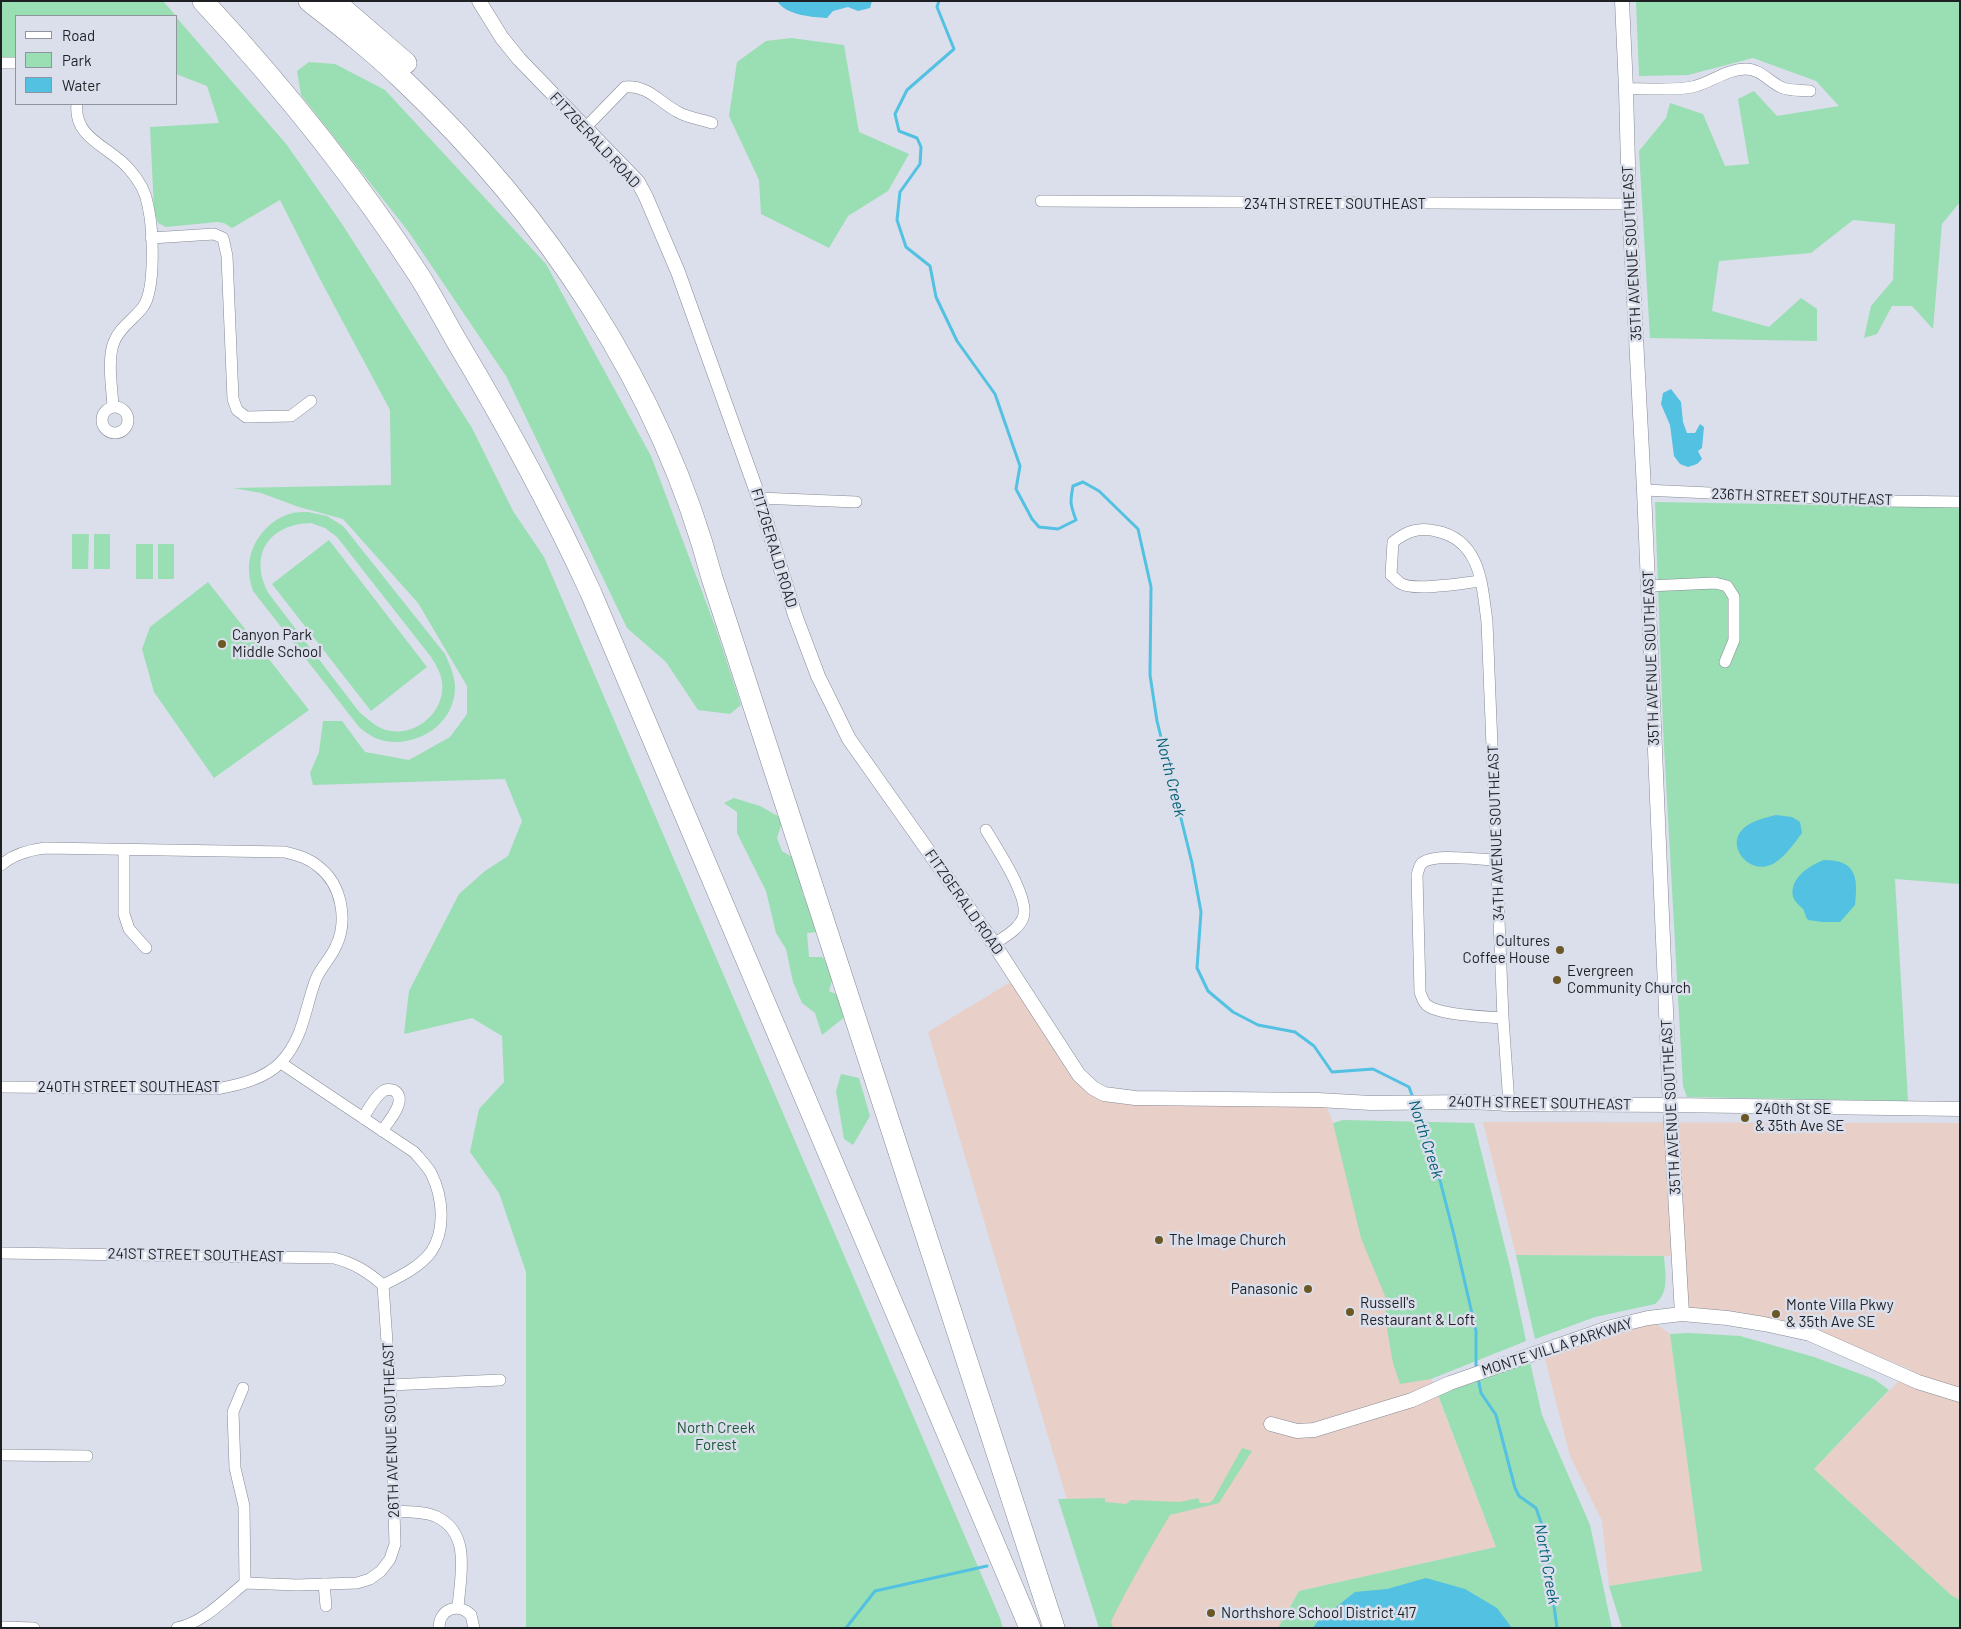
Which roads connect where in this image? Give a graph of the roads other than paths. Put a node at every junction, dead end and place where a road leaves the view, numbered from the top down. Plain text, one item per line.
1 (204, 1) edge
2 (309, 1) edge
3 (334, 1) edge
4 (479, 1) edge
5 (1622, 1) edge
6 (1, 63) edge
7 (15, 63) edge
8 (1626, 89) junction
9 (1810, 90) dead end
10 (77, 105) edge
11 (712, 122) dead end
12 (586, 127) junction
13 (1041, 201) dead end
14 (1629, 204) junction
15 (151, 238) junction
16 (456, 339) junction
17 (311, 401) dead end
18 (113, 406) dead end
19 (1644, 490) junction
20 (759, 498) junction
21 (856, 502) dead end
22 (1960, 502) edge
23 (714, 559) junction
24 (1482, 581) junction
25 (1648, 586) junction
26 (1725, 662) dead end
27 (986, 830) dead end
28 (124, 850) junction
29 (1496, 860) junction
30 (1, 865) edge
31 (994, 944) junction
32 (146, 948) dead end
33 (1503, 1018) junction
34 (281, 1063) junction
35 (1, 1087) edge
36 (1092, 1088) joint
37 (1509, 1104) junction
38 (1670, 1105) junction
39 (1960, 1110) edge
40 (363, 1118) junction
41 (382, 1131) junction
42 (1, 1252) edge
43 (383, 1286) junction
44 (1682, 1314) junction
45 (967, 1344) junction
46 (500, 1380) dead end
47 (390, 1385) junction
48 (243, 1388) dead end
49 (1960, 1395) edge
50 (1271, 1424) dead end
51 (1, 1455) edge
52 (88, 1456) dead end
53 (394, 1511) junction
54 (245, 1583) junction
55 (324, 1584) junction
56 (326, 1606) dead end
57 (458, 1608) junction
58 (1, 1627) edge
59 (34, 1628) edge
60 (177, 1628) edge
61 (439, 1628) edge
62 (474, 1628) edge
63 (1030, 1628) edge
64 (1038, 1628) edge
65 (1054, 1628) edge
66 (1066, 1628) edge

1 - 16 highway
2 - 23 highway
3 - 23 highway
4 - 12 street, FITZGERALD ROAD
5 - 8 street, 35TH AVENUE SOUTHEAST
6 - 7 street
8 - 9 street
8 - 14 street, 35TH AVENUE SOUTHEAST
10 - 15 street
11 - 12 street
12 - 20 street, FITZGERALD ROAD
13 - 14 street, 234TH STREET SOUTHEAST
14 - 19 street, 35TH AVENUE SOUTHEAST
15 - 17 street
15 - 18 street
16 - 63 highway
16 - 64 highway
19 - 22 street, 236TH STREET SOUTHEAST
19 - 25 street, 35TH AVENUE SOUTHEAST
20 - 21 street
20 - 31 street, FITZGERALD ROAD
23 - 45 highway
24 - 24 street, 34TH AVENUE SOUTHEAST
24 - 29 street, 34TH AVENUE SOUTHEAST
25 - 26 street
25 - 38 street, 35TH AVENUE SOUTHEAST
27 - 31 street
28 - 30 street
28 - 32 street
28 - 34 street
29 - 33 street, 34TH AVENUE SOUTHEAST
29 - 33 street
31 - 36 street, FITZGERALD ROAD
33 - 37 street, 34TH AVENUE SOUTHEAST
34 - 35 street, 240TH STREET SOUTHEAST
34 - 40 street
36 - 37 street, 240TH STREET SOUTHEAST
37 - 38 street, 240TH STREET SOUTHEAST
38 - 39 street, 240TH STREET SOUTHEAST
38 - 44 street, 35TH AVENUE SOUTHEAST
40 - 41 street
40 - 41 street
41 - 43 street
42 - 43 street, 241ST STREET SOUTHEAST
43 - 47 street, 26TH AVENUE SOUTHEAST
44 - 49 street, MONTE VILLA PARKWAY
44 - 50 street, MONTE VILLA PARKWAY
45 - 65 highway
45 - 66 highway
46 - 47 street
47 - 53 street, 26TH AVENUE SOUTHEAST
48 - 54 street
51 - 52 street
53 - 55 street, 26TH AVENUE SOUTHEAST
53 - 57 street
54 - 55 street
54 - 60 street
55 - 56 street
57 - 61 street
57 - 62 street
58 - 59 street

